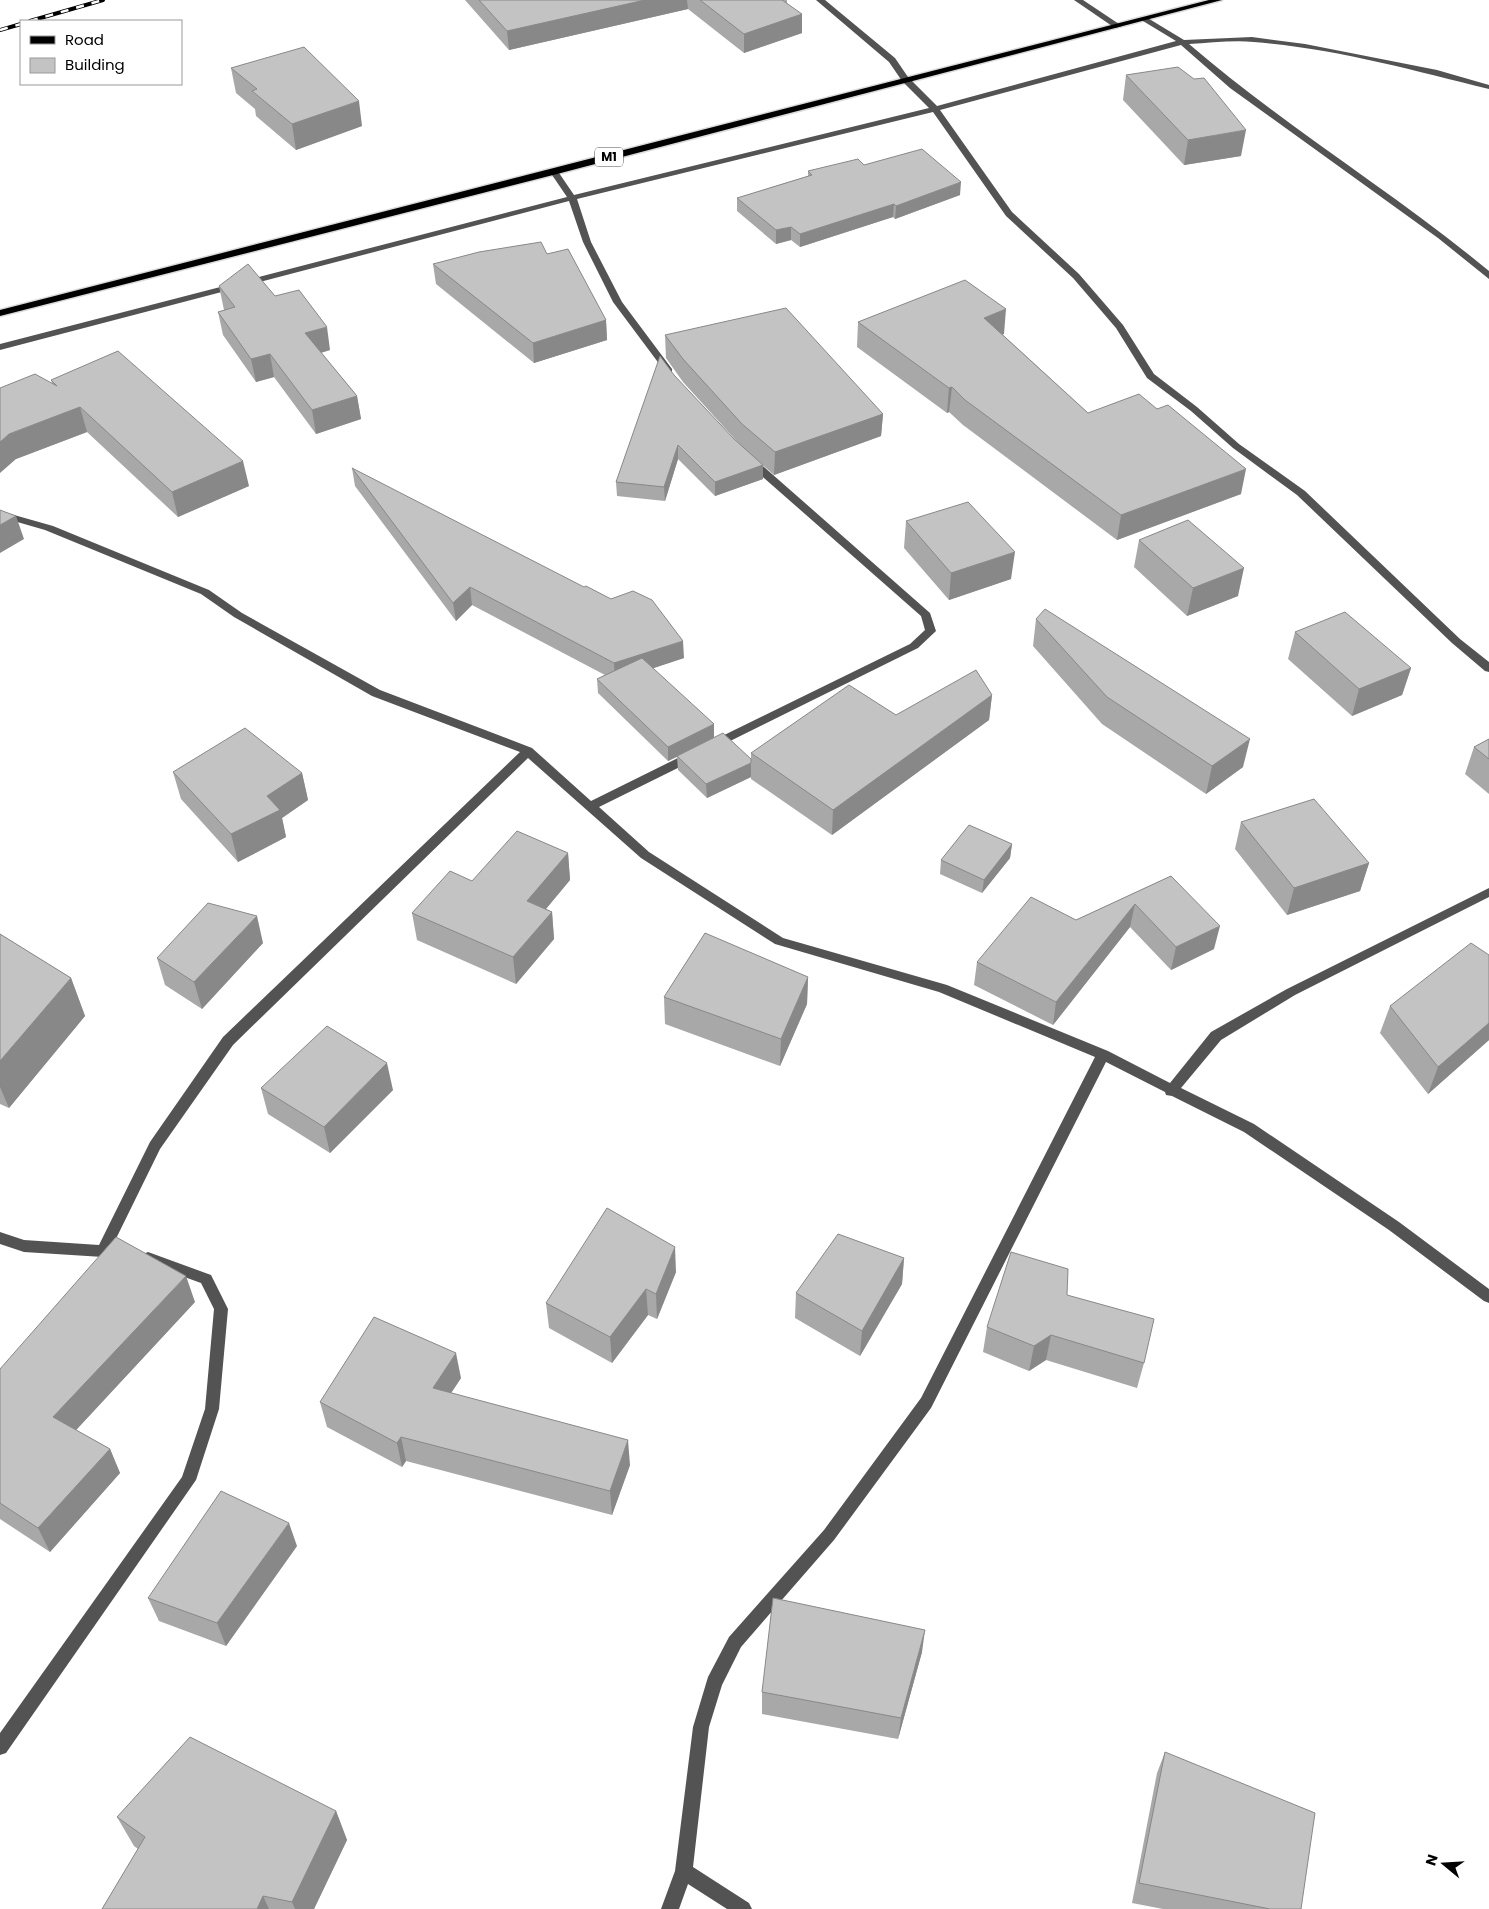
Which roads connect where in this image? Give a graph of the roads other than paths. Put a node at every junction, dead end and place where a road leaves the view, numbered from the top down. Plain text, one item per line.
1 (820, 0) edge
2 (1078, 0) edge
3 (1218, 0) edge
4 (1146, 19) junction
5 (1118, 26) junction
6 (1182, 42) junction
7 (905, 79) junction
8 (1489, 87) edge
9 (935, 109) junction
10 (554, 172) junction
11 (572, 198) junction
12 (1489, 276) edge
13 (0, 313) edge
14 (0, 347) edge
15 (673, 377) edge
16 (746, 456) edge
17 (0, 514) edge
18 (1489, 668) edge
19 (528, 751) junction
20 (591, 806) junction
21 (1489, 892) edge
22 (1103, 1055) junction
23 (1171, 1091) junction
24 (0, 1238) edge
25 (103, 1251) junction
26 (1489, 1297) edge
27 (0, 1747) edge
28 (684, 1871) junction
29 (670, 1909) edge
30 (742, 1909) edge

1 - 7 street
2 - 5 street
3 - 4 main road, M1
4 - 5 main road, M1
4 - 6 street
5 - 7 main road, M1
6 - 8 street
6 - 9 street
6 - 12 street
7 - 9 street
7 - 10 main road, M1
9 - 11 street
9 - 18 street
10 - 11 street
10 - 13 main road, M1
11 - 14 street
11 - 15 street
16 - 20 street
17 - 19 street
19 - 20 street
19 - 25 street
20 - 22 street
21 - 23 street
22 - 23 street
22 - 28 street
23 - 26 street
24 - 25 street
25 - 27 street
28 - 29 street
28 - 30 street

